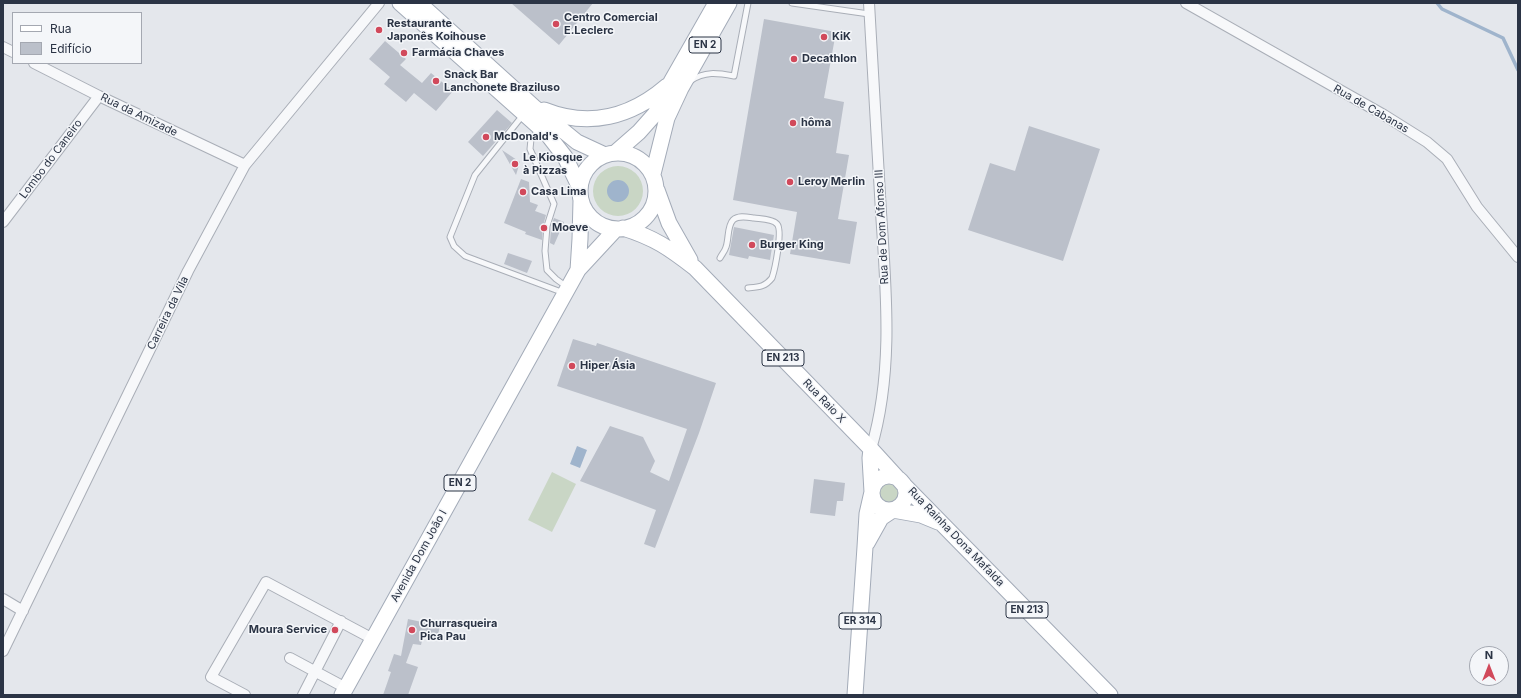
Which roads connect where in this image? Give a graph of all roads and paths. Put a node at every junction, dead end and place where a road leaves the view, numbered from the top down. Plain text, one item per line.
1 (379, 3) edge
2 (400, 3) edge
3 (419, 3) edge
4 (716, 3) edge
5 (729, 3) edge
6 (748, 3) edge
7 (792, 3) edge
8 (869, 3) edge
9 (1186, 3) edge
10 (869, 14) junction
11 (3, 47) edge
12 (12, 52) edge
13 (36, 64) edge
14 (676, 85) junction
15 (99, 96) junction
16 (530, 110) junction
17 (541, 128) junction
18 (610, 154) junction
19 (245, 165) junction
20 (655, 181) junction
21 (581, 194) junction
22 (3, 222) edge
23 (620, 228) junction
24 (1518, 257) edge
25 (720, 258) dead end
26 (695, 268) junction
27 (578, 270) junction
28 (748, 288) dead end
29 (566, 291) junction
30 (871, 449) junction
31 (902, 483) junction
32 (872, 492) junction
33 (893, 510) junction
34 (944, 525) junction
35 (865, 547) junction
36 (3, 599) edge
37 (23, 611) junction
38 (341, 621) junction
39 (373, 639) junction
40 (3, 651) edge
41 (290, 658) dead end
42 (315, 671) junction
43 (344, 691) edge
44 (245, 695) edge
45 (303, 695) edge
46 (855, 695) edge
47 (1110, 695) edge

1 - 19 street, Carreira da Vila
2 - 16 main road
3 - 16 main road
4 - 14 main road, EN 2
5 - 14 main road, EN 2
6 - 14 lane
7 - 10 lane
8 - 10 street, Rua de Dom Afonso III
9 - 24 street, Rua de Cabanas
10 - 30 street, Rua de Dom Afonso III
11 - 12 street
13 - 15 street, Rua da Amizade
14 - 16 main road
14 - 18 main road, EN 2
14 - 20 main road, EN 2
15 - 19 street, Rua da Amizade
15 - 22 street, Lombo do Caneiro
16 - 17 main road
16 - 18 main road
16 - 29 lane
17 - 21 main road
17 - 29 lane
18 - 20 main road
18 - 21 main road, EN 2
19 - 37 street, Carreira da Vila
20 - 23 main road, EN 2
20 - 26 main road, Rua Raio X / EN 213
21 - 23 main road
21 - 27 main road, Avenida Dom João I / EN 2
23 - 26 main road, Rua Raio X / EN 213
23 - 27 main road, Avenida Dom João I / EN 2
25 - 28 lane
26 - 30 main road, Rua Raio X / EN 213
27 - 29 main road, Avenida Dom João I / EN 2
29 - 39 main road, Avenida Dom João I / EN 2
30 - 31 main road, Rua Raio X / EN 213
30 - 32 main road, EN 213
31 - 32 main road, EN 213
31 - 33 main road
31 - 34 main road, Rua Rainha Dona Mafalda / EN 213
32 - 33 main road, EN 213
32 - 35 main road, ER 314
33 - 34 main road, EN 213
33 - 35 main road, ER 314
34 - 47 main road, Rua Rainha Dona Mafalda / EN 213
35 - 46 main road, ER 314
36 - 37 street
37 - 40 street, Carreira da Vila
38 - 39 street
38 - 42 street
38 - 44 street
39 - 43 main road, Avenida Dom João I / EN 2
41 - 42 street
42 - 43 street
42 - 45 street

